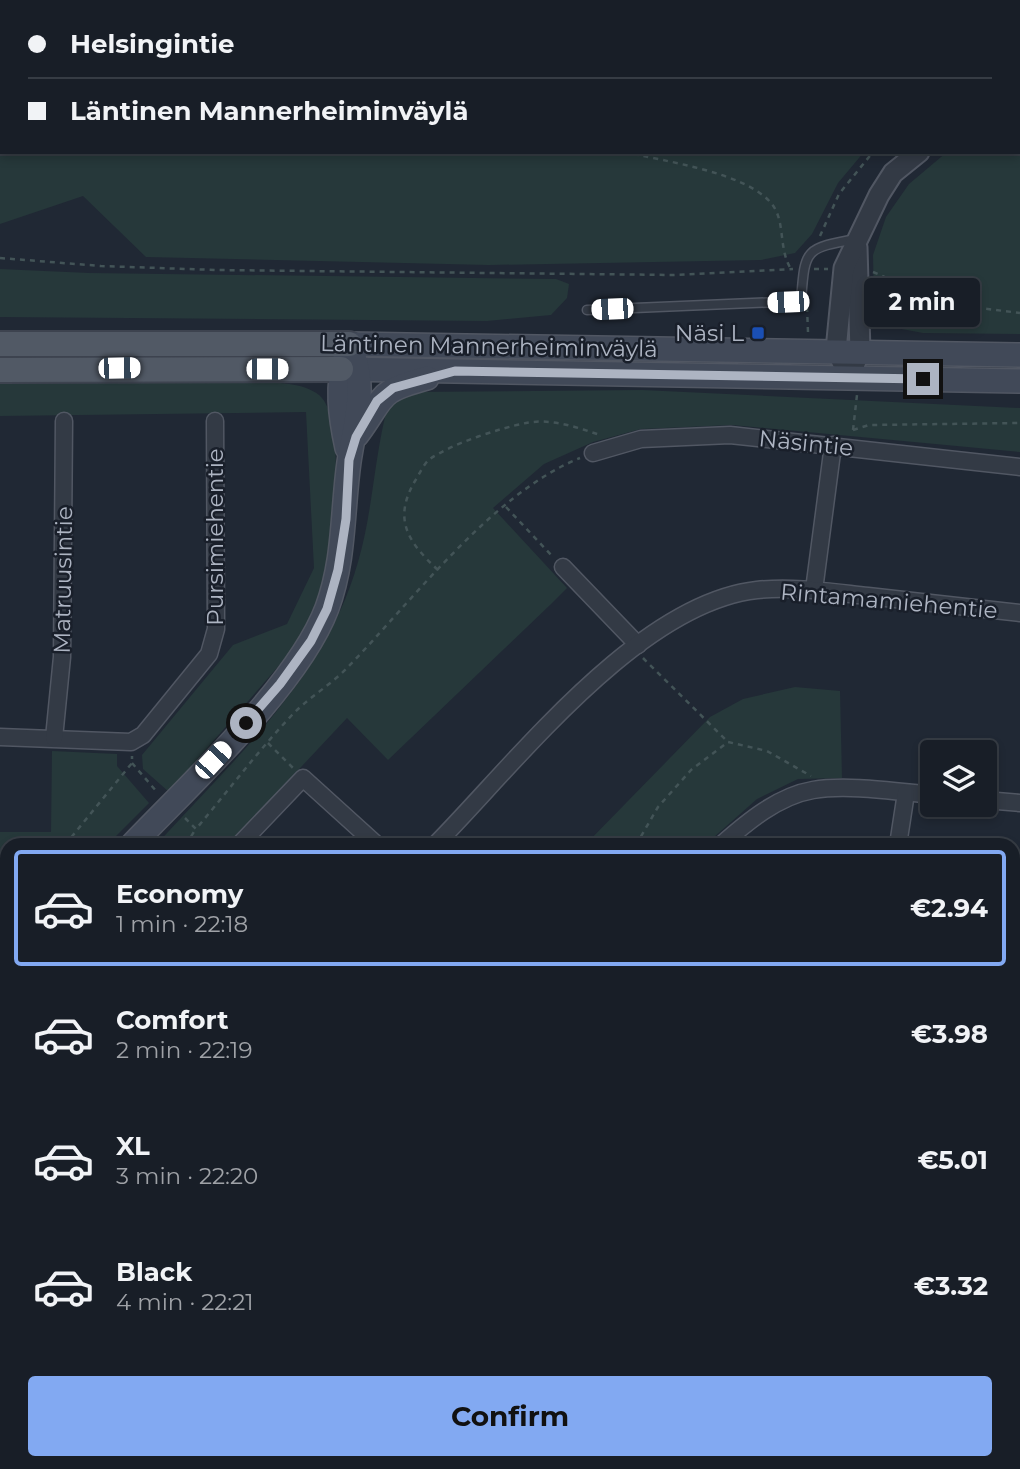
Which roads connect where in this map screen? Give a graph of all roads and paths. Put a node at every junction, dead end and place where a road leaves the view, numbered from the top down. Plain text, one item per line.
1 (632, 154) edge
2 (917, 154) edge
3 (857, 239) junction
4 (0, 258) edge
5 (851, 268) junction
6 (791, 269) junction
7 (804, 270) junction
8 (587, 310) dead end
9 (1020, 313) edge
10 (0, 344) edge
11 (349, 344) junction
12 (836, 351) junction
13 (860, 351) junction
14 (1020, 355) edge
15 (350, 369) junction
16 (0, 370) edge
17 (455, 371) junction
18 (1020, 381) edge
19 (854, 386) junction
20 (64, 421) dead end
21 (215, 421) dead end
22 (1020, 424) edge
23 (356, 437) junction
24 (625, 443) junction
25 (833, 446) junction
26 (593, 453) joint
27 (349, 460) junction
28 (1020, 467) edge
29 (506, 507) junction
30 (563, 567) joint
31 (438, 569) junction
32 (814, 590) junction
33 (1020, 613) edge
34 (638, 645) junction
35 (0, 737) edge
36 (54, 738) junction
37 (131, 742) junction
38 (728, 742) junction
39 (268, 743) junction
40 (132, 763) junction
41 (303, 778) junction
42 (842, 790) junction
43 (906, 793) junction
44 (159, 794) dead end
45 (920, 794) edge
46 (997, 801) edge
47 (1020, 803) edge
48 (180, 813) dead end
49 (195, 829) junction
50 (71, 838) edge
51 (139, 838) edge
52 (190, 838) edge
53 (246, 838) edge
54 (369, 838) edge
55 (442, 838) edge
56 (640, 838) edge
57 (729, 838) edge
58 (899, 838) edge

1 - 6 path
2 - 3 street
3 - 5 street
3 - 7 lane
4 - 6 path
5 - 7 path
5 - 9 path
5 - 12 street
5 - 13 street
6 - 7 path
7 - 8 lane
10 - 11 main road, Läntinen Mannerheiminväylä
11 - 12 main road, Läntinen Mannerheiminväylä
11 - 15 main road
12 - 13 main road, Läntinen Mannerheiminväylä
12 - 19 street
13 - 14 main road, Läntinen Mannerheiminväylä
13 - 19 street
15 - 16 main road, Läntinen Mannerheiminväylä
15 - 17 main road, Läntinen Mannerheiminväylä
15 - 23 main road
15 - 27 main road
17 - 19 main road, Läntinen Mannerheiminväylä
17 - 23 main road
18 - 19 main road, Läntinen Mannerheiminväylä
19 - 22 path
20 - 36 street, Matruusintie
21 - 37 street, Pursimiehentie
23 - 27 main road
24 - 25 street, Näsintie
24 - 26 street, Näsintie
24 - 31 path
25 - 28 street, Näsintie
25 - 32 street
26 - 29 path
27 - 51 main road
29 - 30 path
29 - 31 path
30 - 34 street
31 - 39 path
32 - 33 street, Rintamamiehentie
32 - 34 street, Rintamamiehentie
34 - 38 path
34 - 55 street, Rintamamiehentie
35 - 36 street
36 - 37 street
37 - 40 path
38 - 42 path
38 - 56 path
39 - 41 path
39 - 49 path
40 - 44 path
40 - 50 path
41 - 53 street
41 - 54 street
42 - 43 street
42 - 57 street
43 - 45 street
43 - 58 street
46 - 47 street
48 - 49 path
49 - 52 path

